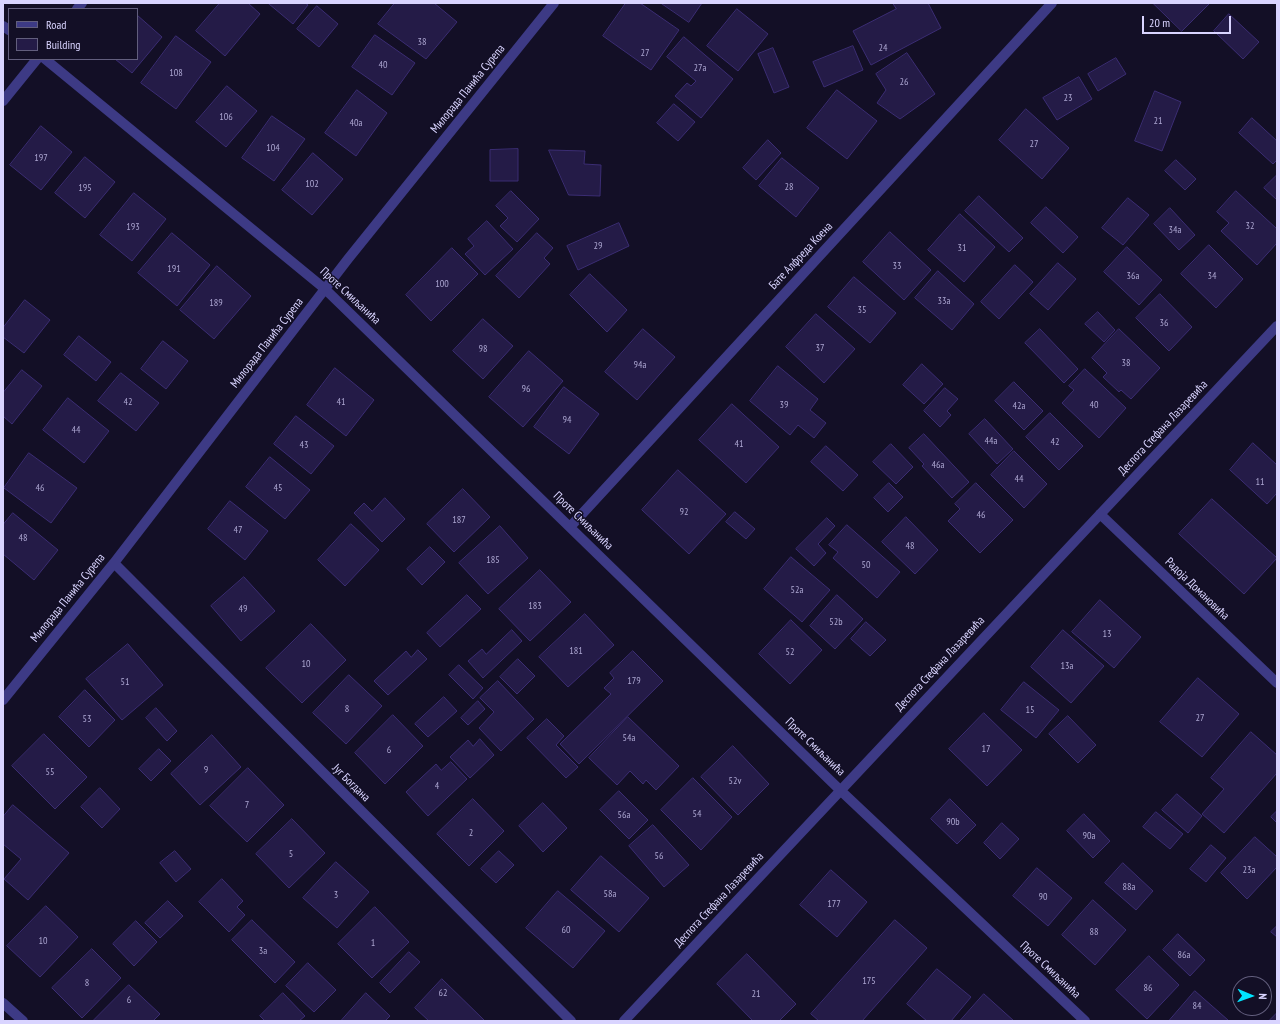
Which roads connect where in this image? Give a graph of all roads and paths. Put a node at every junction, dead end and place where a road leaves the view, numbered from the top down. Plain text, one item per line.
1 (554, 3) edge
2 (1052, 3) edge
3 (36, 60) edge
4 (46, 60) edge
5 (3, 101) edge
6 (325, 289) junction
7 (1277, 326) edge
8 (1100, 514) junction
9 (570, 527) junction
10 (114, 563) junction
11 (1277, 683) edge
12 (3, 700) edge
13 (840, 790) junction
14 (3, 1003) edge
15 (23, 1021) edge
16 (571, 1021) edge
17 (624, 1021) edge
18 (1085, 1021) edge

1 - 6 street, Милорада Панића Сурепа
2 - 9 street, Бате Алфреда Коена
3 - 5 street
4 - 6 street, Проте Смиљанића
6 - 9 street, Проте Смиљанића
6 - 10 street, Милорада Панића Сурепа
7 - 8 street, Деспота Стефана Лазаревића
8 - 11 street, Радоја Домановића
8 - 13 street, Деспота Стефана Лазаревића
9 - 13 street, Проте Смиљанића
10 - 12 street, Милорада Панића Сурепа
10 - 16 street, Југ Богдана
13 - 17 street, Деспота Стефана Лазаревића
13 - 18 street, Проте Смиљанића
14 - 15 street

